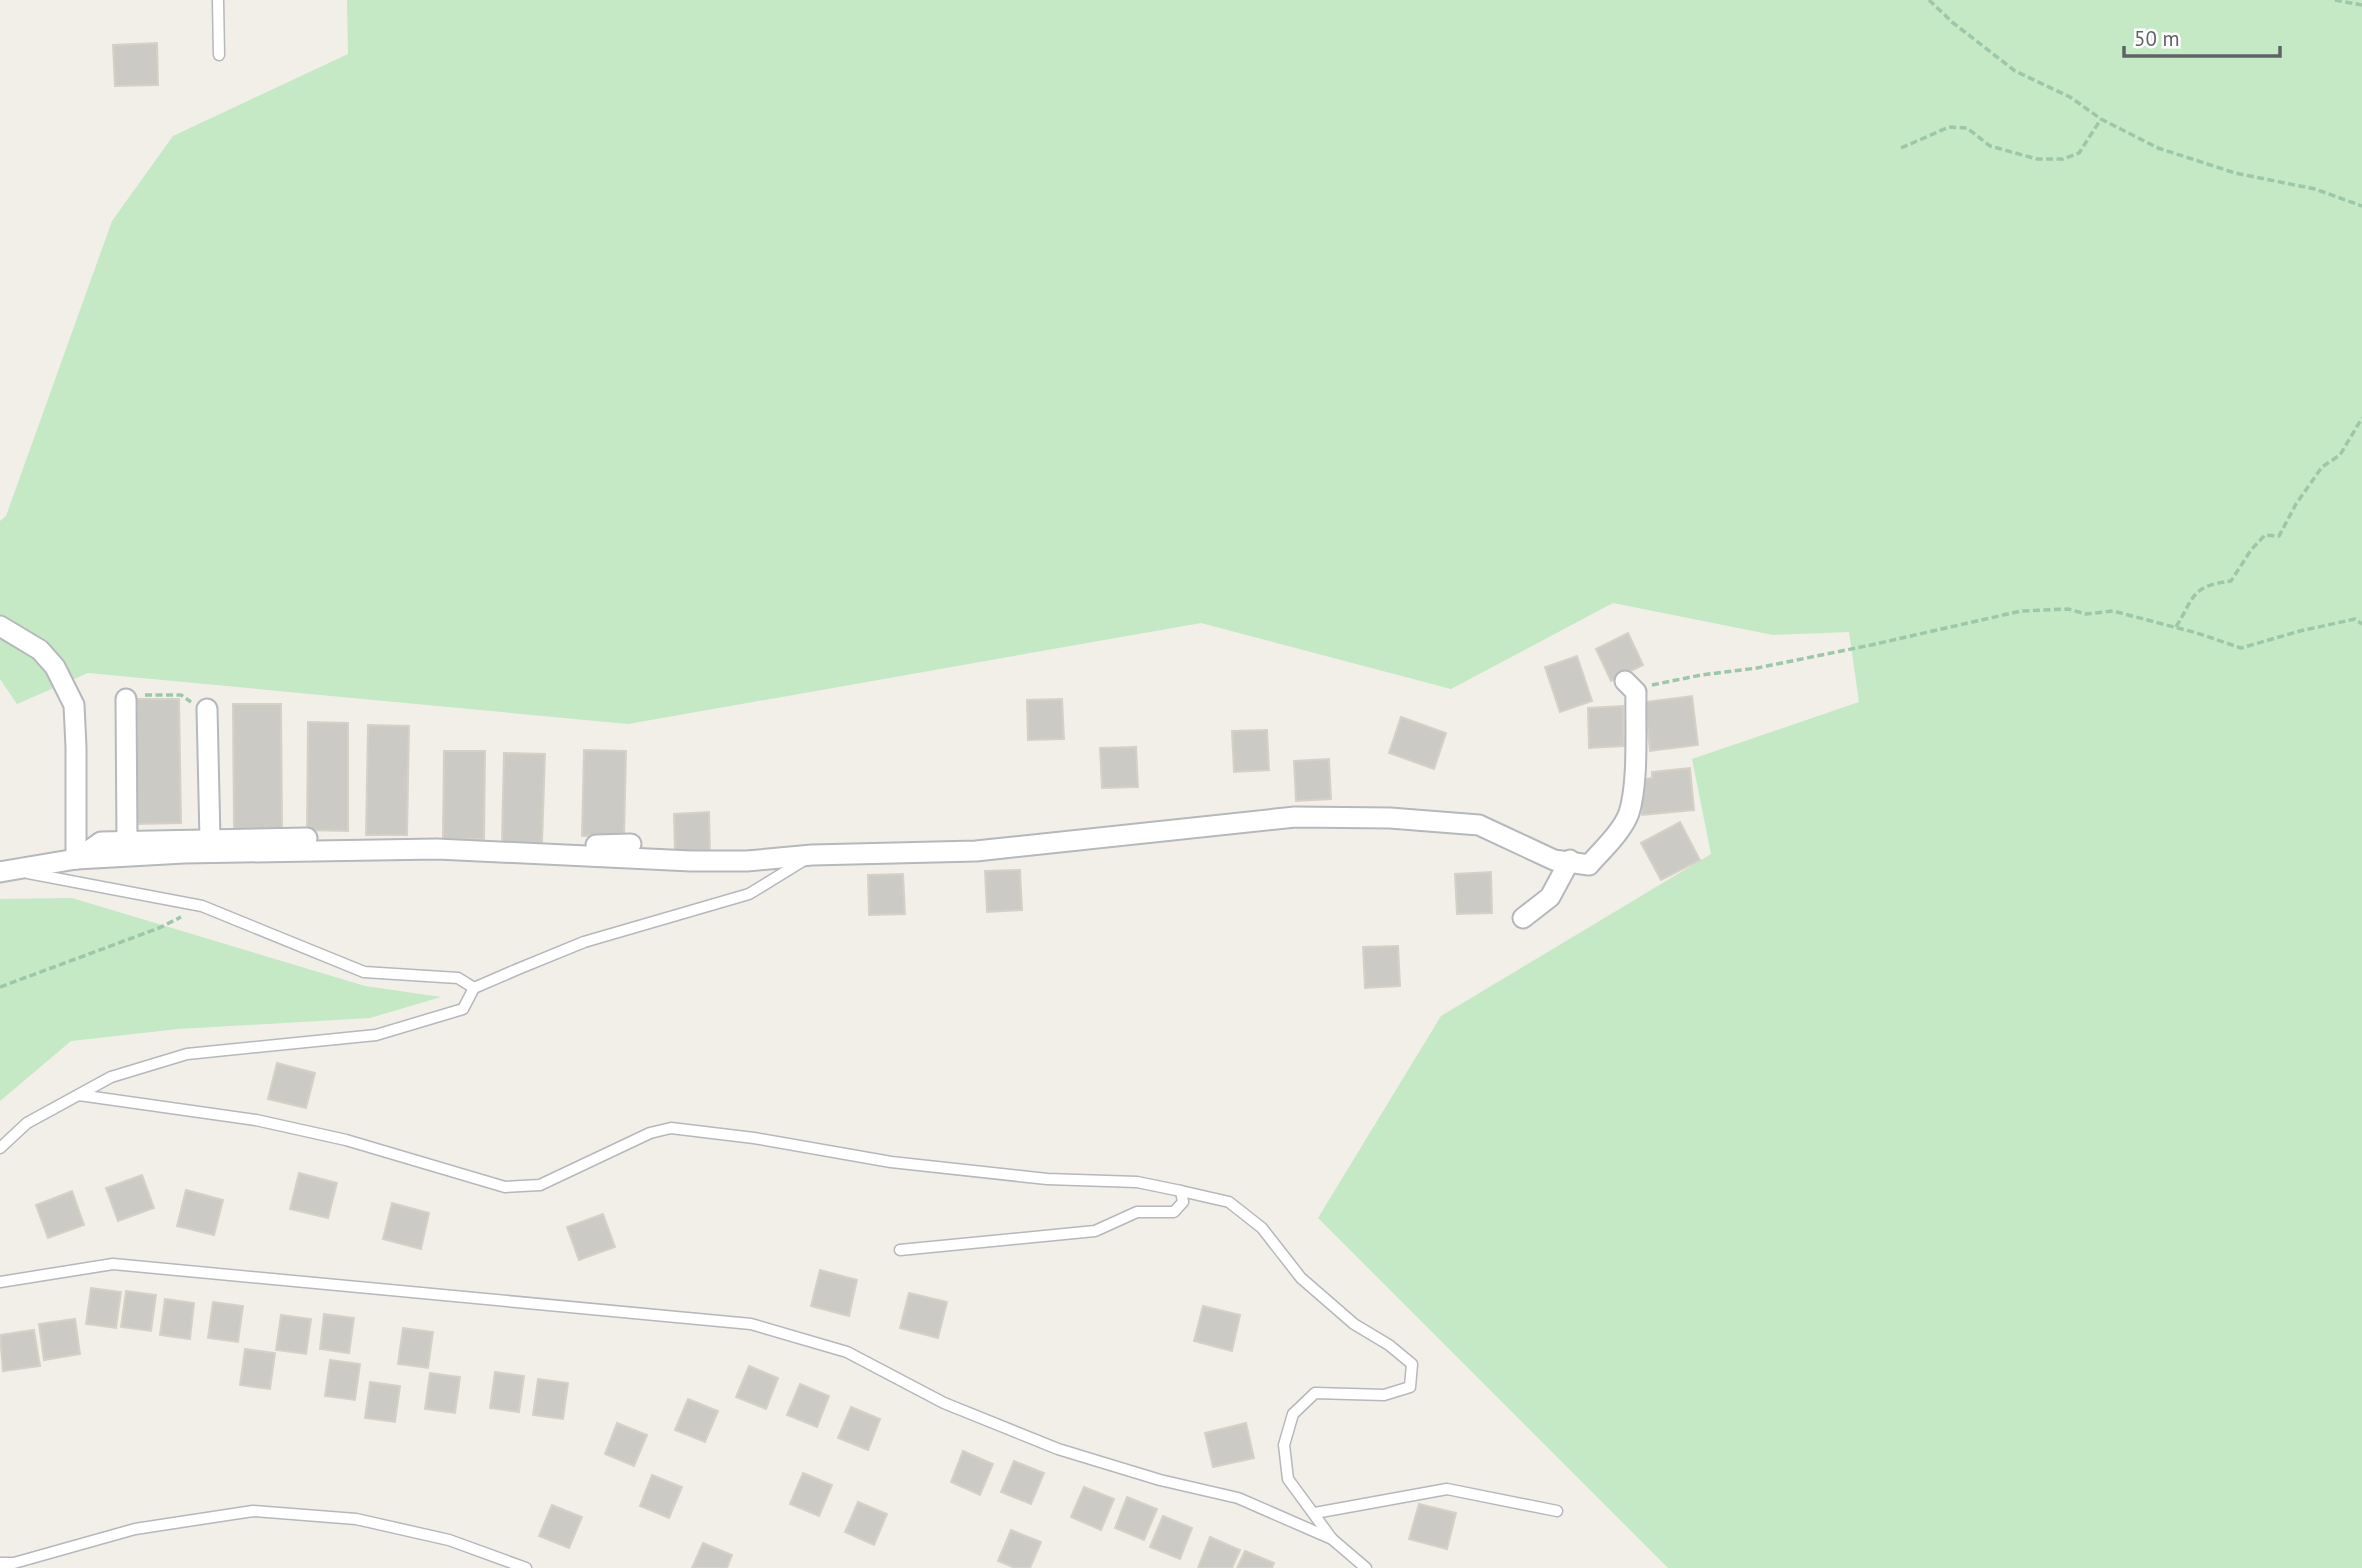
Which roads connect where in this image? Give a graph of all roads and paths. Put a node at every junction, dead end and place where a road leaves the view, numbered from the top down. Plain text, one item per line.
1 (218, 0) edge
2 (1929, 0) edge
3 (2335, 0) edge
4 (2362, 5) edge
5 (219, 55) dead end
6 (2101, 119) junction
7 (1901, 148) dead end
8 (2362, 206) edge
9 (2362, 418) edge
10 (2362, 624) edge
11 (0, 626) edge
12 (2176, 627) junction
13 (1631, 686) joint
14 (126, 699) joint
15 (207, 709) joint
16 (210, 839) junction
17 (127, 841) junction
18 (631, 844) dead end
19 (812, 855) junction
20 (76, 859) junction
21 (1570, 860) junction
22 (9, 871) edge
23 (202, 906) junction
24 (1523, 918) dead end
25 (0, 987) edge
26 (474, 988) junction
27 (79, 1095) junction
28 (0, 1148) edge
29 (1181, 1191) junction
30 (900, 1250) dead end
31 (0, 1282) edge
32 (1557, 1511) dead end
33 (1315, 1514) junction
34 (1332, 1539) junction
35 (0, 1563) edge
36 (526, 1568) edge
37 (1366, 1568) edge

1 - 5 lane
2 - 6 path
3 - 4 path
6 - 7 path
6 - 8 path
9 - 12 path
10 - 12 path
11 - 20 street
12 - 13 path
13 - 21 street
14 - 15 path
14 - 17 street
15 - 16 street
16 - 17 street
16 - 18 street
17 - 20 street
19 - 20 street
19 - 21 street
19 - 26 lane
20 - 22 street
21 - 24 street
22 - 23 lane
23 - 25 path
23 - 26 lane
26 - 27 lane
27 - 28 lane
27 - 29 lane
29 - 30 lane
29 - 33 lane
31 - 34 lane
32 - 33 lane
33 - 34 lane
34 - 37 lane
35 - 36 lane

